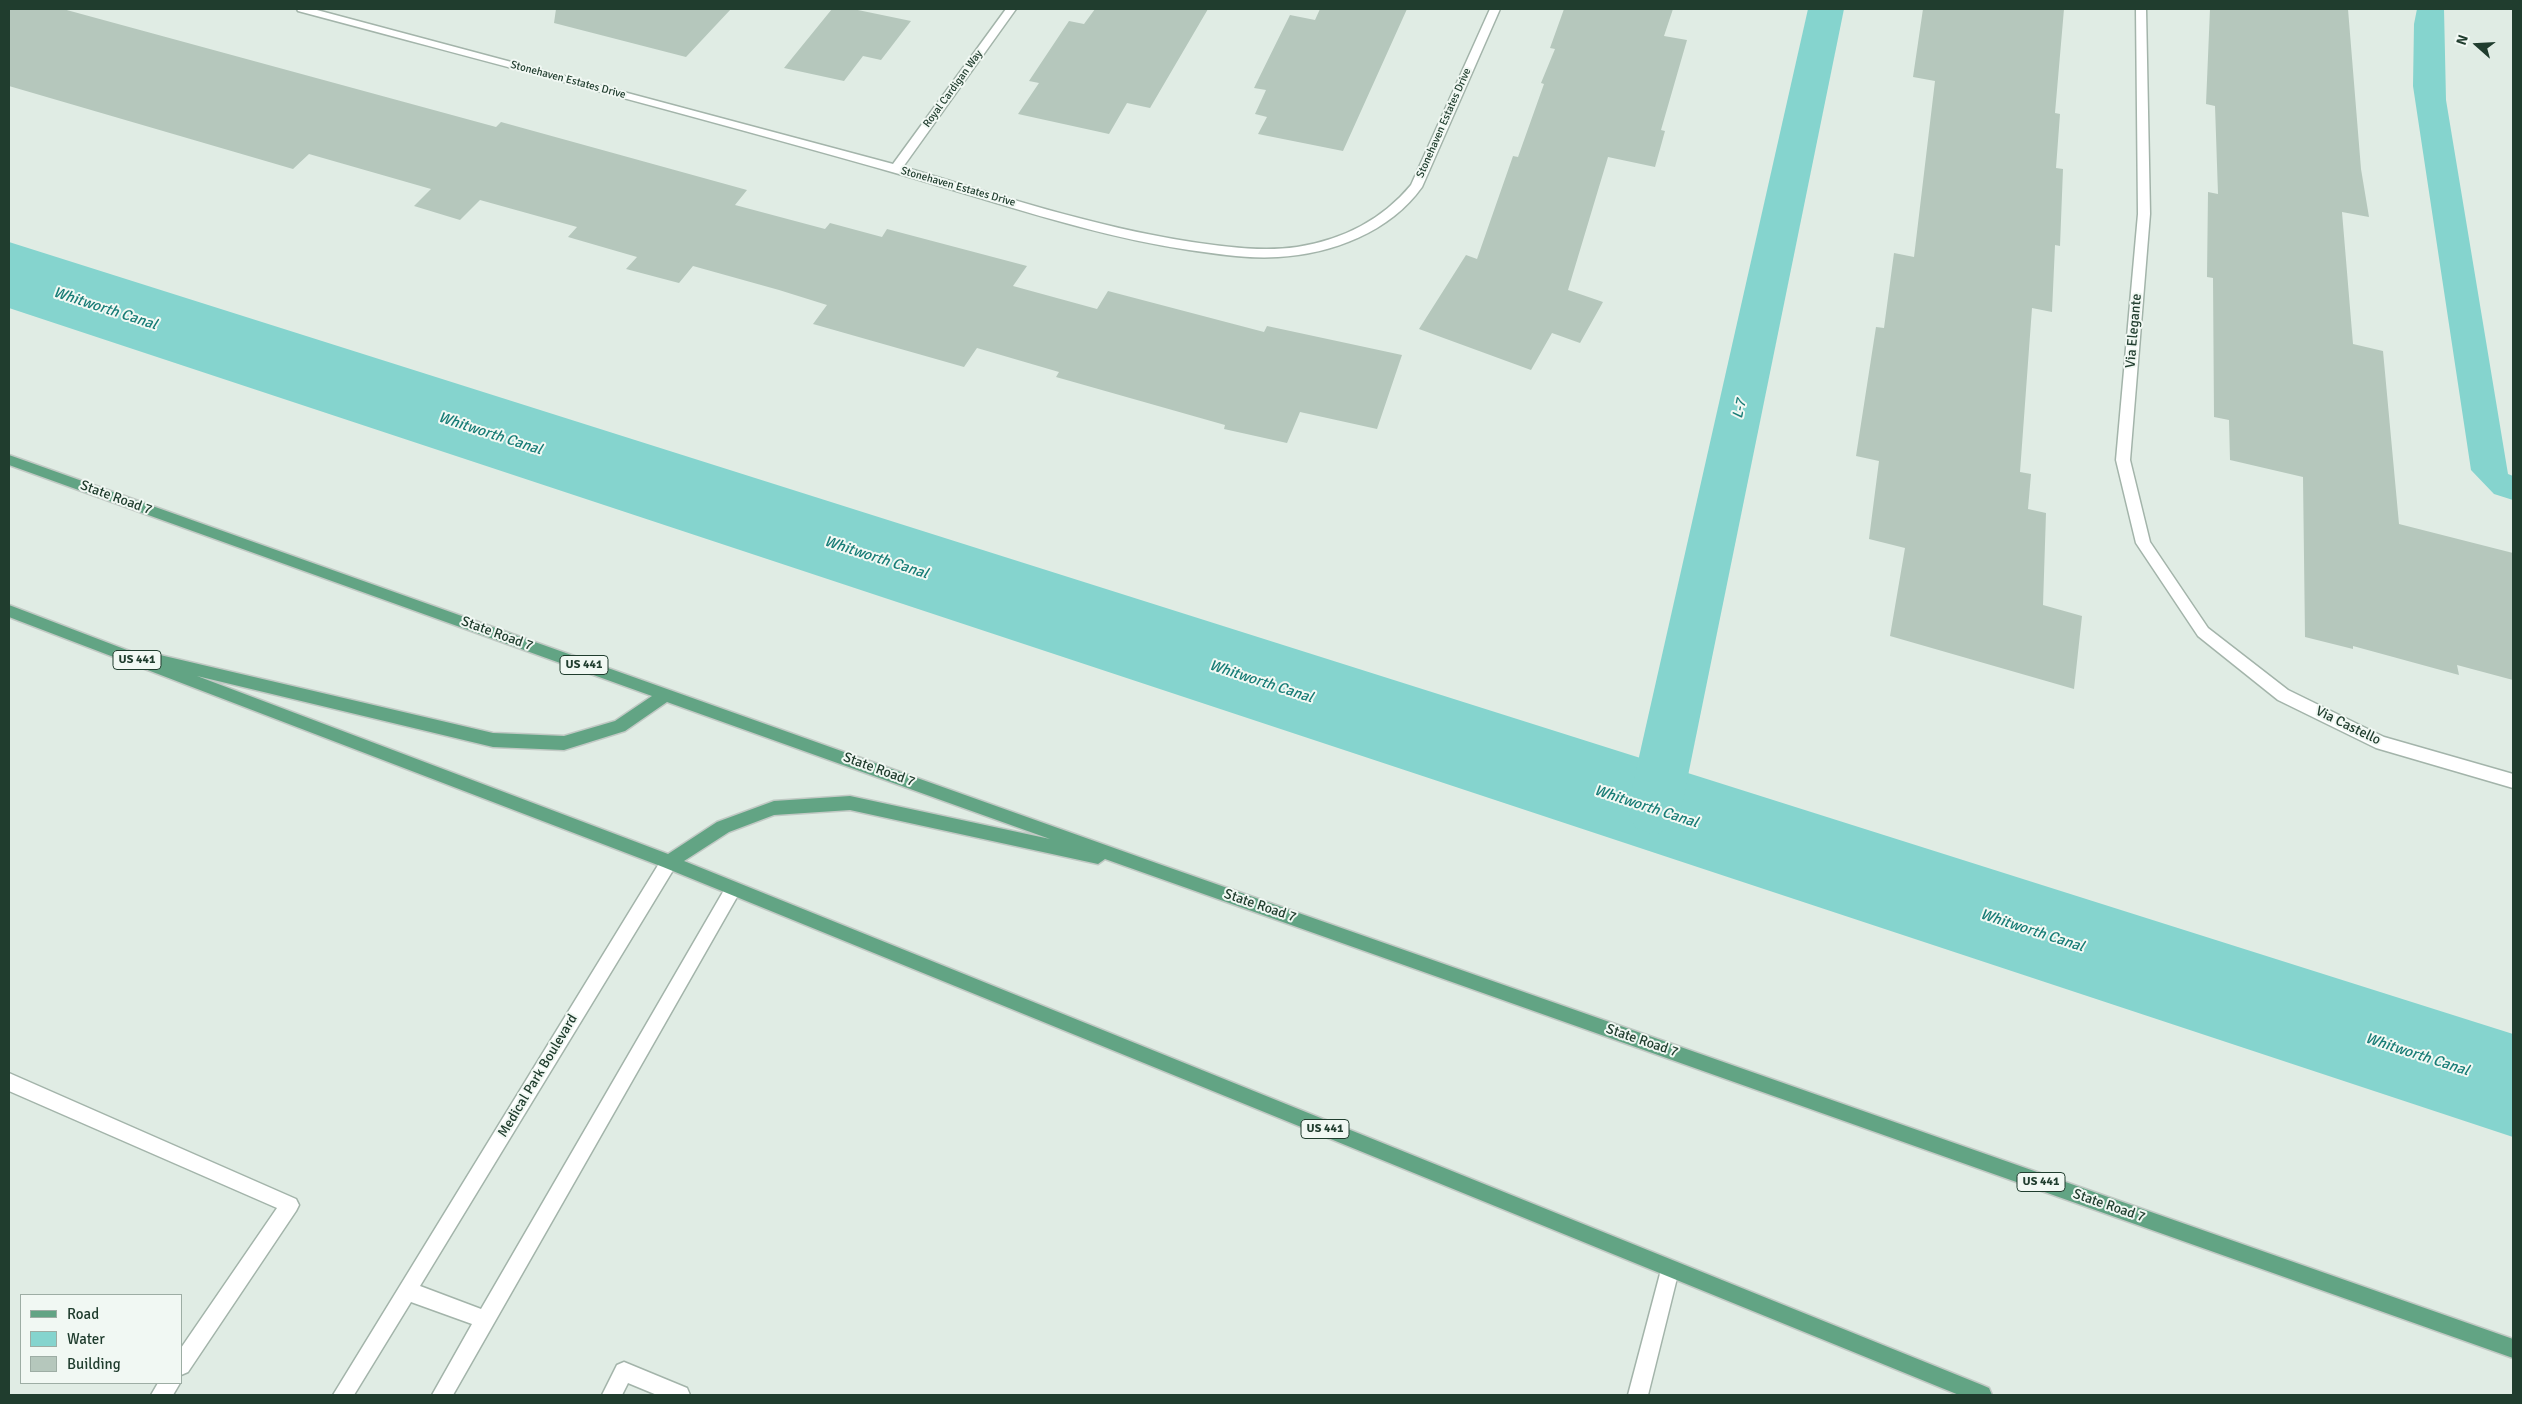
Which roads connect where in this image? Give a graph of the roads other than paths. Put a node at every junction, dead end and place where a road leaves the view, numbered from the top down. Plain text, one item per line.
1 (302, 9) edge
2 (1011, 9) edge
3 (1495, 9) edge
4 (2140, 9) edge
5 (896, 169) junction
6 (9, 460) edge
7 (9, 611) edge
8 (2203, 632) joint
9 (100, 646) junction
10 (666, 694) junction
11 (2513, 781) edge
12 (668, 862) junction
13 (1158, 871) junction
14 (733, 890) junction
15 (9, 1082) edge
16 (1670, 1270) junction
17 (407, 1291) junction
18 (486, 1320) junction
19 (2513, 1349) edge
20 (182, 1364) edge
21 (169, 1384) edge
22 (161, 1395) edge
23 (343, 1395) edge
24 (442, 1395) edge
25 (612, 1395) edge
26 (680, 1395) edge
27 (1638, 1395) edge
28 (1982, 1395) edge

1 - 5 street, Stonehaven Estates Drive
2 - 5 street, Royal Cardigan Way
3 - 5 street, Stonehaven Estates Drive
4 - 8 street, Via Elegante
6 - 10 main road, State Road 7 / US 441
7 - 9 main road, US 441
8 - 11 street, Via Castello
9 - 10 main road
9 - 12 main road, US 441
10 - 13 main road, State Road 7 / US 441
12 - 13 main road
12 - 14 main road, US 441
12 - 17 street, Medical Park Boulevard
13 - 19 main road, State Road 7 / US 441
14 - 16 main road, US 441
14 - 18 street
15 - 20 street
16 - 27 street
16 - 28 main road, US 441
17 - 18 street
17 - 23 street, Medical Park Boulevard
18 - 24 street
21 - 22 street
25 - 26 street

